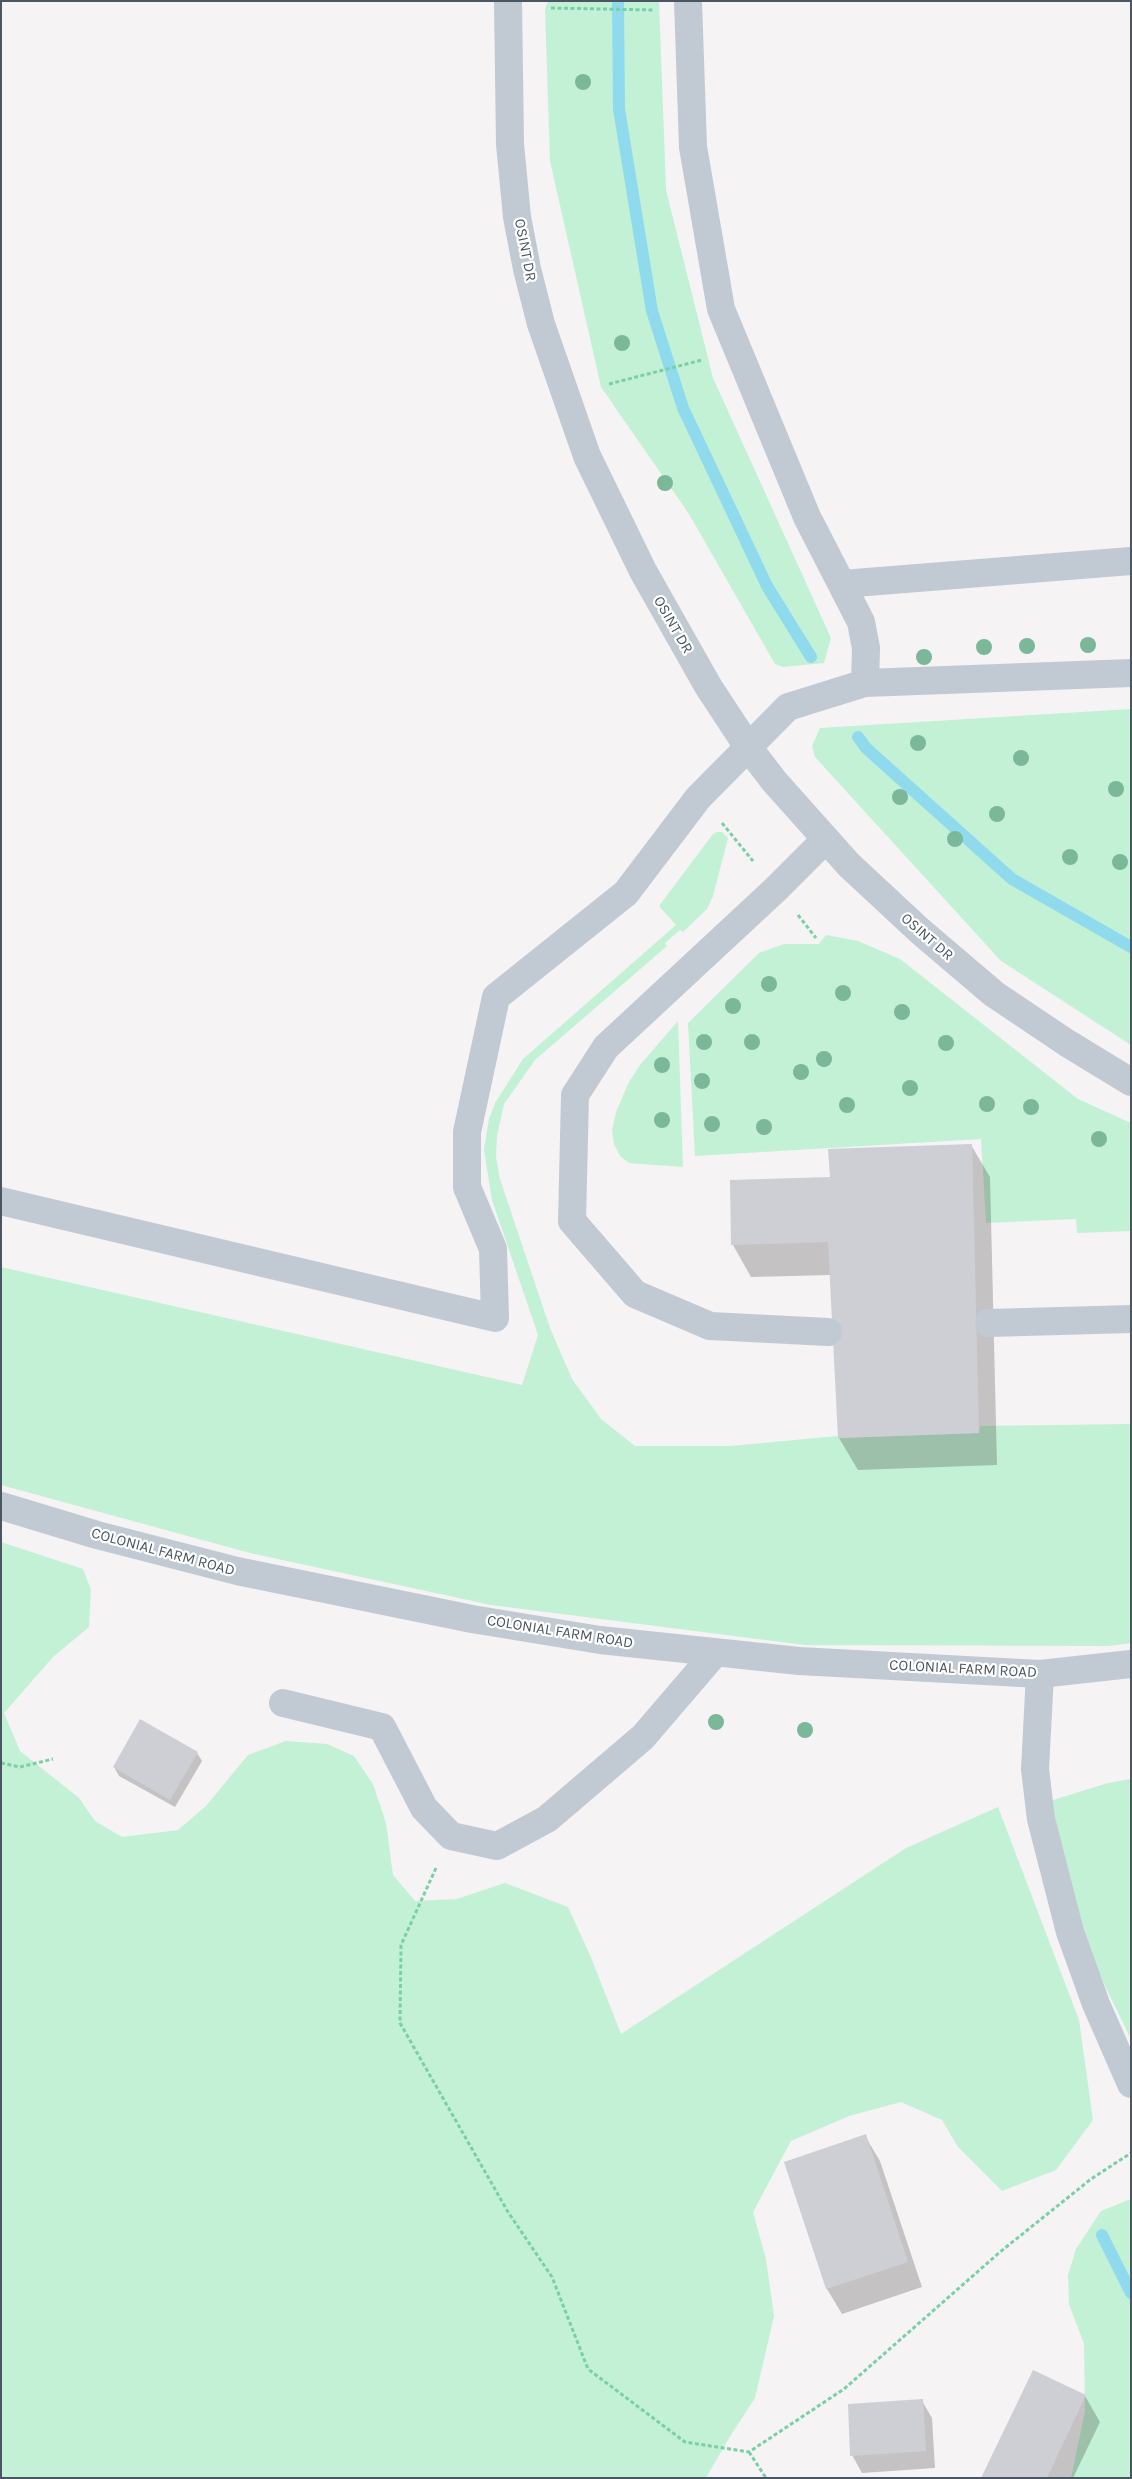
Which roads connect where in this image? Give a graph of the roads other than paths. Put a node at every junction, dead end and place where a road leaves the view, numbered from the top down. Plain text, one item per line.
1 (508, 1) edge
2 (688, 1) edge
3 (1131, 561) edge
4 (842, 584) junction
5 (1131, 673) edge
6 (865, 683) junction
7 (748, 747) junction
8 (825, 840) junction
9 (1131, 1082) edge
10 (1, 1201) edge
11 (1131, 1319) edge
12 (989, 1323) dead end
13 (828, 1332) dead end
14 (1, 1506) edge
15 (715, 1652) junction
16 (1131, 1664) edge
17 (1040, 1674) junction
18 (283, 1703) dead end
19 (1131, 2084) edge

1 - 7 street, OSINT DR
2 - 4 street
3 - 4 street
4 - 6 street
5 - 6 street
6 - 7 street
7 - 8 street, OSINT DR
7 - 10 street
8 - 9 street, OSINT DR
8 - 13 street
11 - 12 street
14 - 15 street, COLONIAL FARM ROAD
15 - 17 street, COLONIAL FARM ROAD
15 - 18 street
16 - 17 street, COLONIAL FARM ROAD
17 - 19 street

